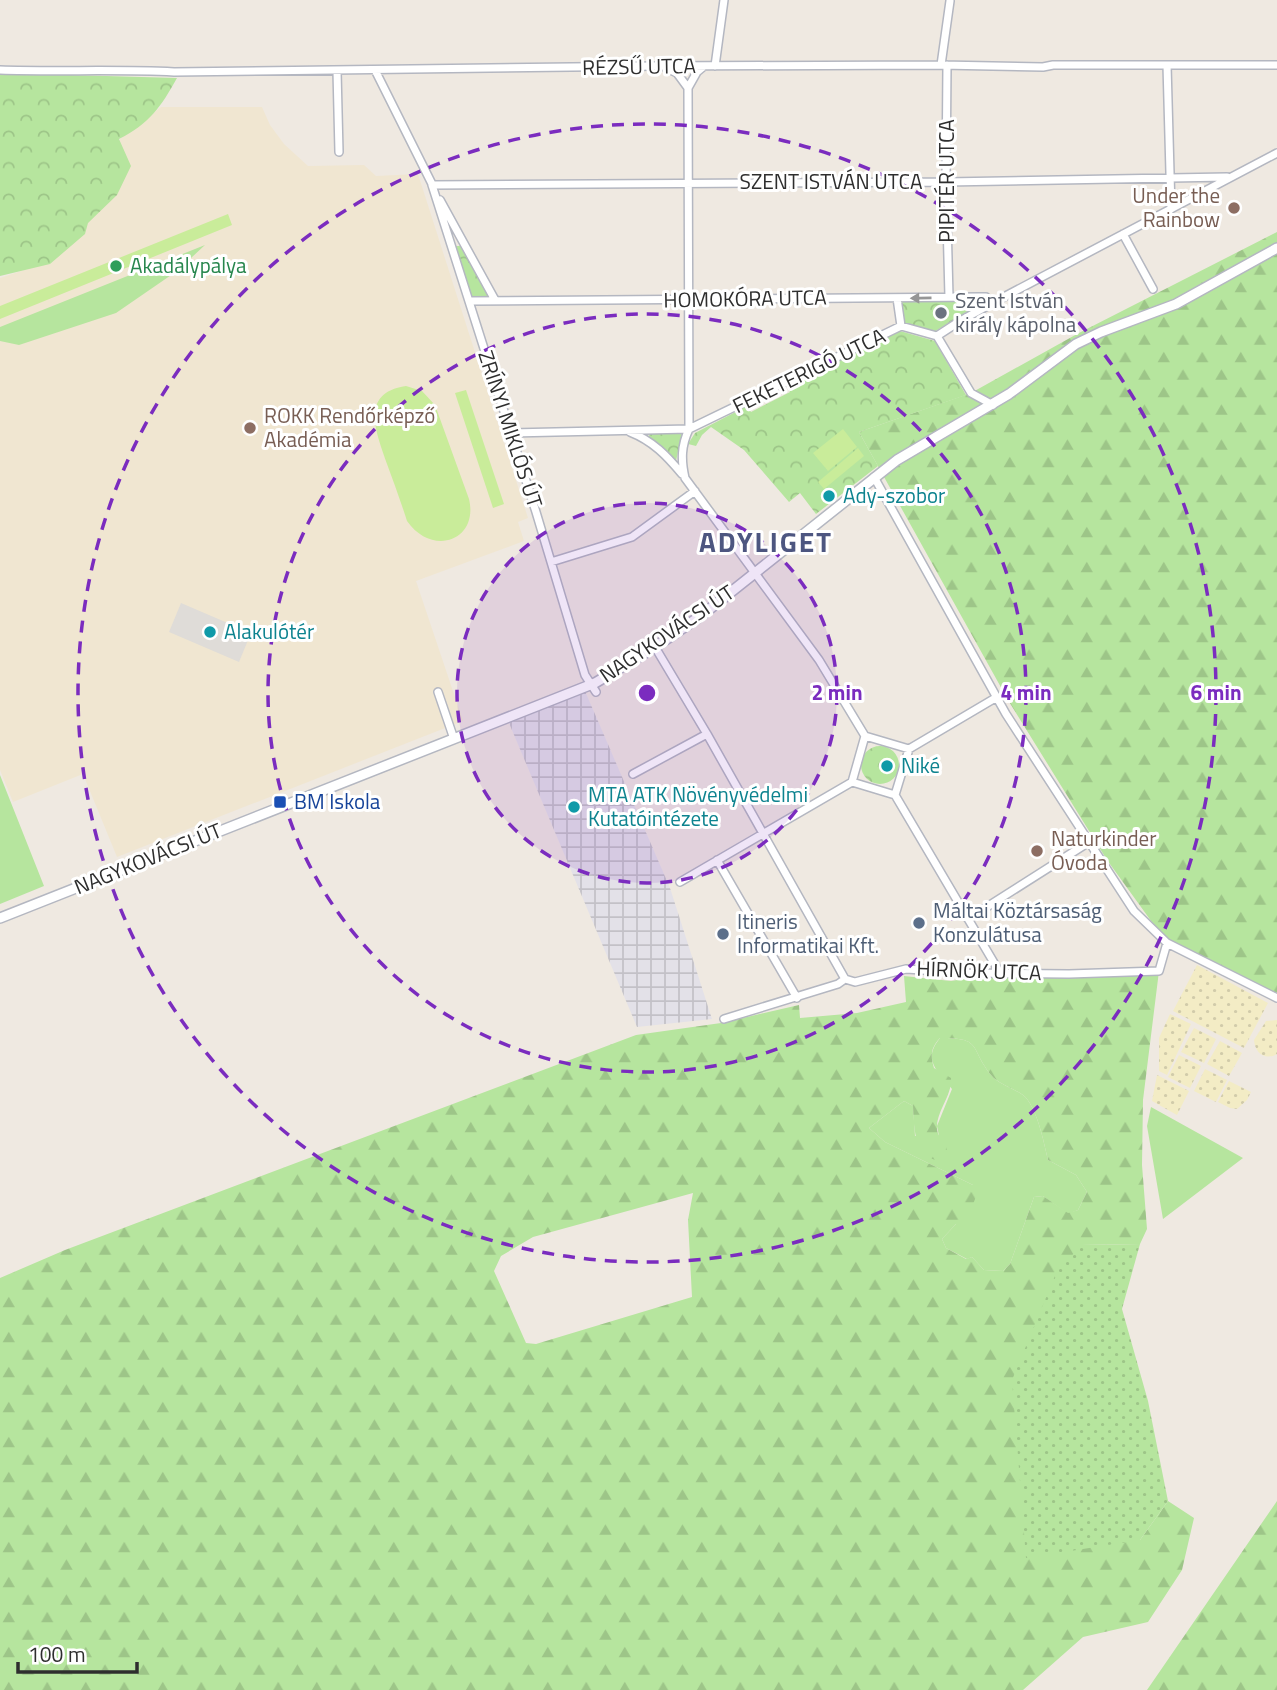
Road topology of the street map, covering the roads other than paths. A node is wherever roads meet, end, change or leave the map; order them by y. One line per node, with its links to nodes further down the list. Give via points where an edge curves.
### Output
1 (724, 0): 8 (street)
2 (950, 1): 3 (street, PIPITÉR UTCA)
3 (944, 65): 4 (street, RÉZSŰ UTCA); 8 (street, RÉZSŰ UTCA); 17 (street, PIPITÉR UTCA)
4 (1167, 65): 5 (street, RÉZSŰ UTCA); 16 (street)
5 (1277, 65)
6 (656, 66): 7 (street, RÉZSŰ UTCA); 11 (street, RÉZSŰ UTCA); 12 (street, via 677,73)
7 (705, 66): 8 (street, RÉZSŰ UTCA); 12 (street)
8 (715, 66)
9 (0, 70): 10 (street, RÉZSŰ UTCA)
10 (337, 71): 11 (street, RÉZSŰ UTCA); 13 (street)
11 (376, 71): 19 (street, ZRÍNYI MIKLÓS ÚT)
12 (688, 88): 18 (street)
13 (339, 152)
14 (1277, 153): 15 (street)
15 (1231, 177): 16 (street, SZENT ISTVÁN UTCA); 20 (street)
16 (1170, 178): 17 (street, SZENT ISTVÁN UTCA); 20 (street)
17 (946, 182): 18 (street, SZENT ISTVÁN UTCA); 24 (street, PIPITÉR UTCA)
18 (687, 183): 19 (street, SZENT ISTVÁN UTCA); 27 (street)
19 (432, 185): 26 (street, ZRÍNYI MIKLÓS ÚT); 28 (street, ZRÍNYI MIKLÓS ÚT)
20 (1171, 209): 21 (street)
21 (1123, 234): 23 (street); 29 (street)
22 (1277, 248): 32 (street, NAGYKOVÁCSI ÚT, via 1176,304 1086,338)
23 (1153, 289)
24 (949, 297): 25 (street, HOMOKÓRA UTCA, one-way to 25); 29 (street, HOMOKÓRA UTCA, via 986,297)
25 (897, 298): 27 (street, HOMOKÓRA UTCA); 30 (street)
26 (495, 300): 27 (street, HOMOKÓRA UTCA); 28 (street, HOMOKÓRA UTCA)
27 (688, 300): 33 (street)
28 (469, 301): 35 (street, ZRÍNYI MIKLÓS ÚT)
29 (992, 303): 31 (street)
30 (901, 326): 31 (street, FEKETERIGÓ UTCA); 33 (street, FEKETERIGÓ UTCA)
31 (937, 336): 32 (street, via 971,393)
32 (993, 405): 36 (street, NAGYKOVÁCSI ÚT)
33 (689, 429): 34 (street, FEKETERIGÓ UTCA); 37 (street, via 681,461)
34 (626, 431): 35 (street, FEKETERIGÓ UTCA); 37 (street, via 657,446)
35 (511, 433): 39 (street, ZRÍNYI MIKLÓS ÚT)
36 (874, 477): 40 (street, NAGYKOVÁCSI ÚT); 44 (street)
37 (685, 478): 38 (street)
38 (695, 491): 39 (street, via 632,537); 40 (street)
39 (551, 562): 42 (street, ZRÍNYI MIKLÓS ÚT, via 585,675)
40 (754, 569): 41 (street, NAGYKOVÁCSI ÚT, via 702,615); 46 (street, via 819,660)
41 (655, 647): 42 (street, NAGYKOVÁCSI ÚT); 45 (street)
42 (594, 688): 47 (street, NAGYKOVÁCSI ÚT)
43 (438, 692): 47 (street)
44 (997, 697): 48 (street); 53 (street)
45 (707, 734): 49 (street); 52 (street)
46 (865, 736): 48 (street); 50 (street)
47 (454, 738): 56 (street, NAGYKOVÁCSI ÚT)
48 (909, 749): 51 (street)
49 (633, 774)
50 (852, 782): 51 (street); 52 (street)
51 (895, 795): 57 (street)
52 (762, 834): 54 (street); 60 (street)
53 (1089, 842): 57 (street); 58 (street, via 1135,911)
54 (717, 860): 55 (street); 61 (street)
55 (680, 882)
56 (0, 918)
57 (968, 919): 59 (street)
58 (1167, 943): 59 (street, HÍRNÖK UTCA, via 1159,971); 62 (street)
59 (1000, 973): 60 (street, HÍRNÖK UTCA, via 906,969 855,982)
60 (845, 979): 61 (street, HÍRNÖK UTCA)
61 (797, 998): 63 (street, HÍRNÖK UTCA)
62 (1277, 998)
63 (724, 1019)

